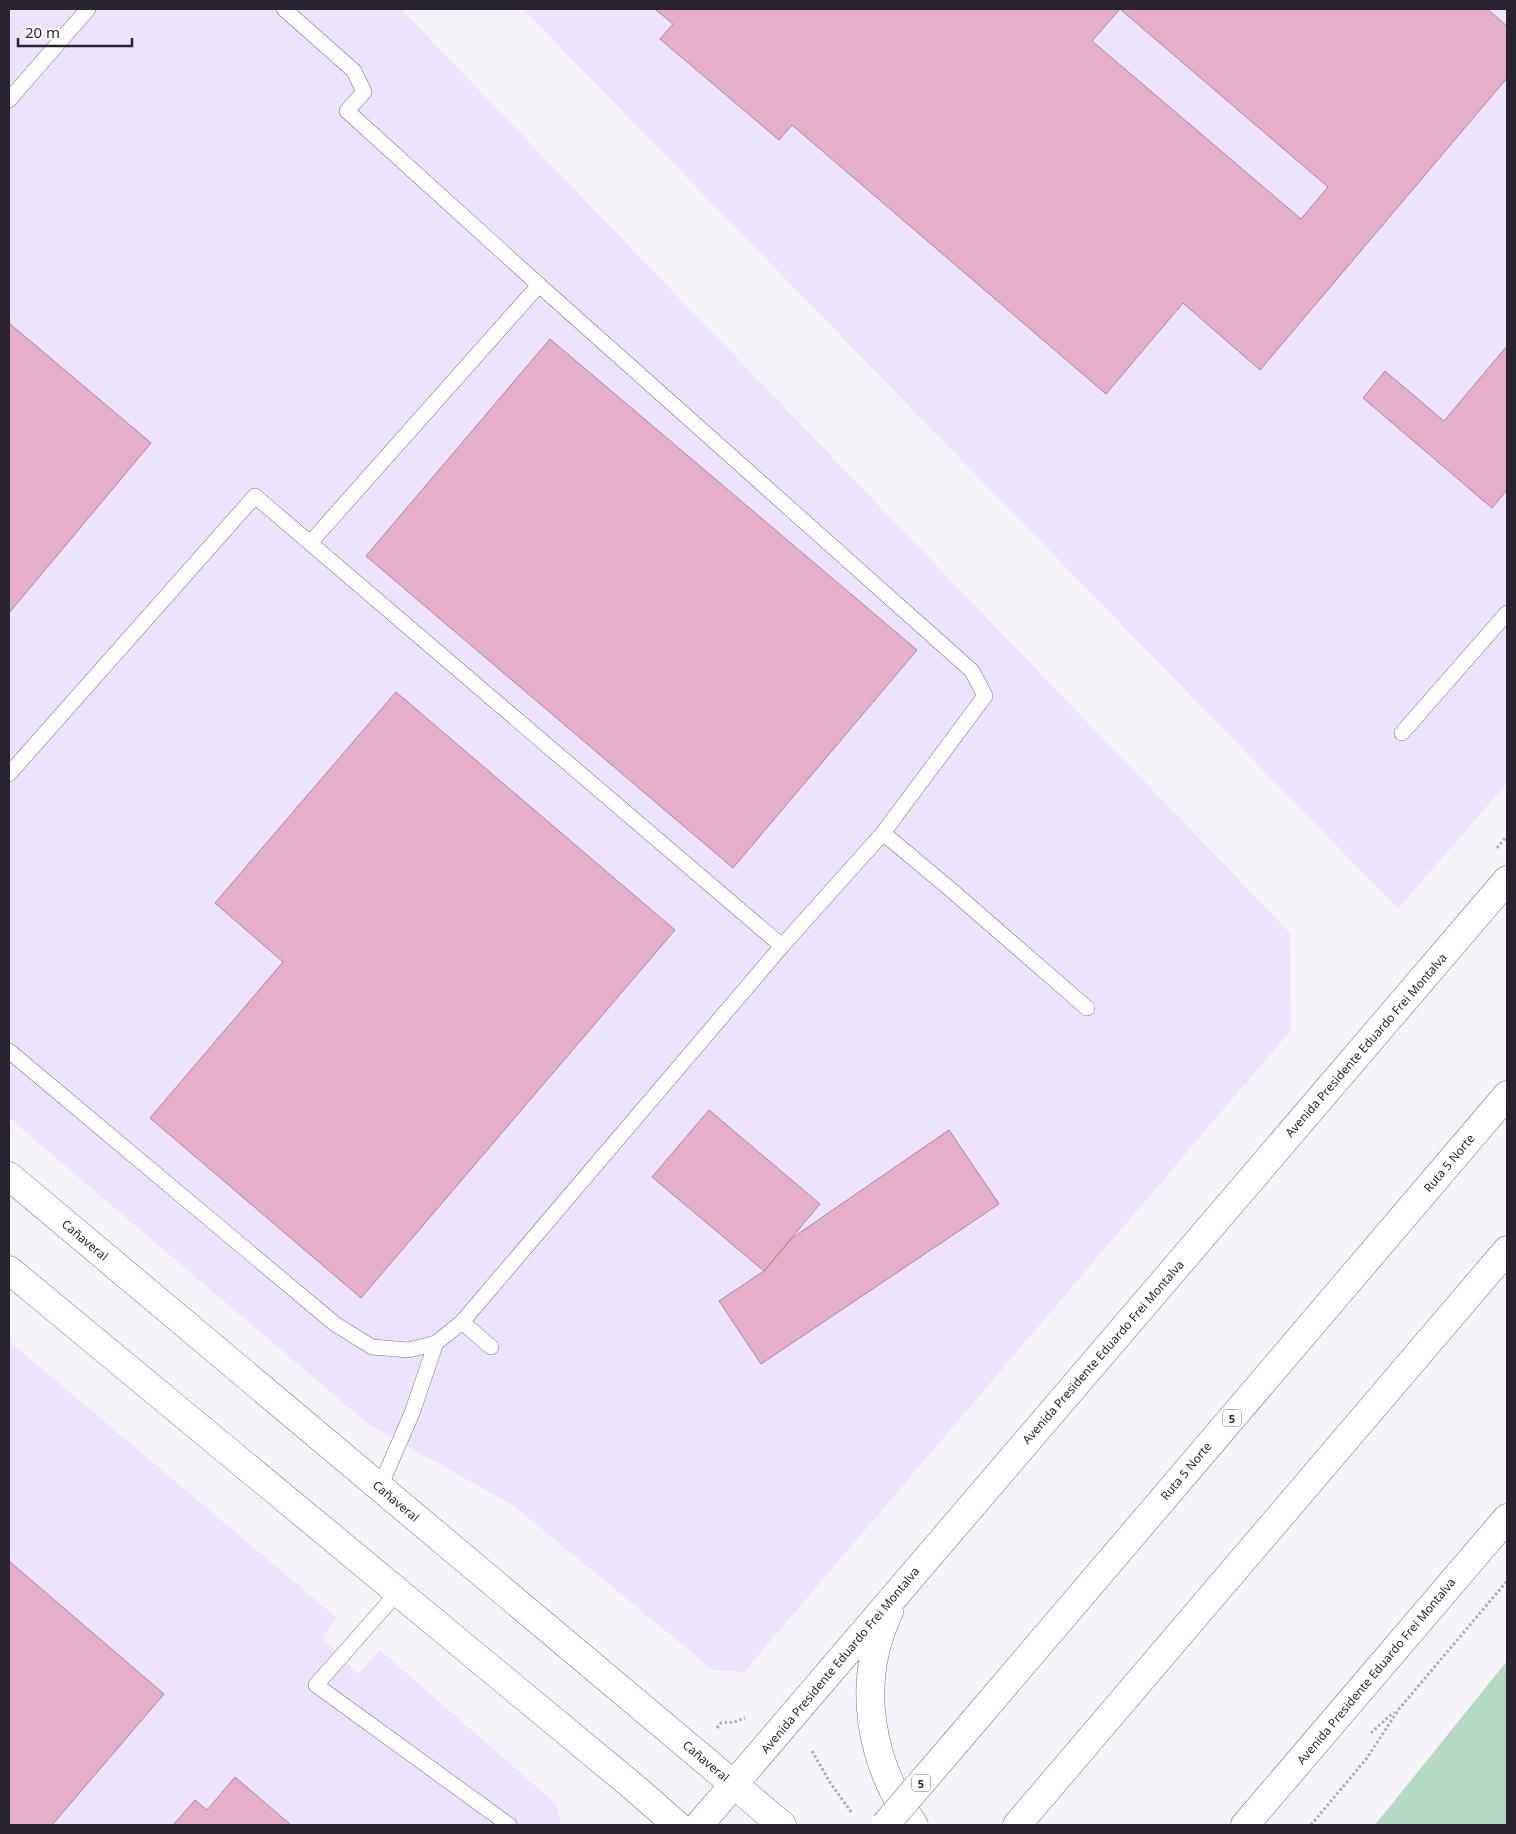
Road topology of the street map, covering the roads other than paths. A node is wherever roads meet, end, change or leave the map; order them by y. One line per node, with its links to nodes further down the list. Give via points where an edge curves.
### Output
1 (88, 9): 3 (lane)
2 (284, 9): 4 (lane, via 354,71 364,92 347,112)
3 (9, 100)
4 (539, 285): 5 (lane); 9 (lane, via 972,672 986,696)
5 (310, 543): 8 (lane, via 254,496); 11 (lane)
6 (1507, 612): 7 (lane)
7 (1402, 733)
8 (9, 774)
9 (883, 833): 11 (lane); 12 (lane)
10 (1507, 880): 23 (main road, Avenida Presidente Eduardo Frei Montalva)
11 (782, 946): 18 (lane)
12 (1087, 1008)
13 (9, 1051): 19 (lane, via 335,1324 372,1347 409,1350)
14 (1507, 1094): 31 (main road, Ruta 5 Norte / 5, bridge)
15 (9, 1176): 21 (main road, Cañaveral)
16 (1507, 1250): 26 (main road)
17 (9, 1270): 24 (main road)
18 (462, 1322): 19 (lane); 20 (lane)
19 (436, 1343): 21 (lane, via 412,1413)
20 (491, 1347)
21 (380, 1487): 25 (main road, Cañaveral)
22 (1507, 1518): 33 (main road, Avenida Presidente Eduardo Frei Montalva)
23 (902, 1586): 25 (main road, Avenida Presidente Eduardo Frei Montalva); 32 (main road, via 877,1644 871,1675 870,1707 874,1739 883,1769 896,1798)
24 (397, 1593): 27 (lane, via 316,1685); 28 (main road)
25 (734, 1785): 29 (main road, Avenida Presidente Eduardo Frei Montalva); 30 (main road, Cañaveral)
26 (1025, 1816)
27 (509, 1825)
28 (677, 1825)
29 (699, 1825)
30 (782, 1825)
31 (885, 1825)
32 (914, 1825)
33 (1245, 1825)

